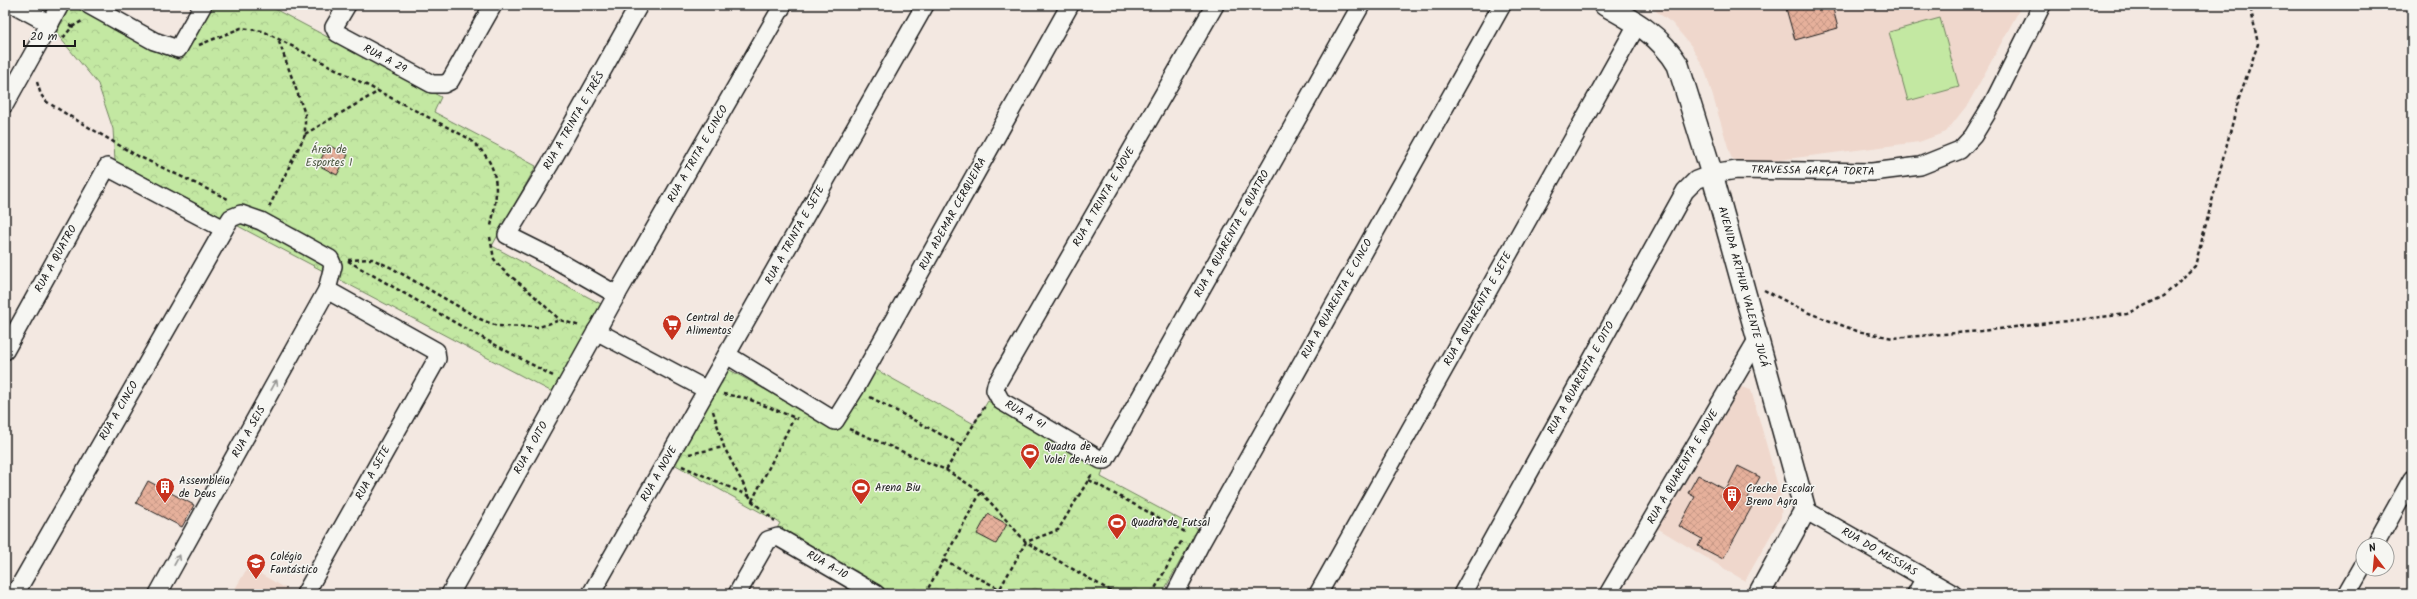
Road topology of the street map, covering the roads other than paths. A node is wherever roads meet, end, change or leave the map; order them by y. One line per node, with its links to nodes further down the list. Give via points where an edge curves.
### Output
1 (15, 5): 15 (street)
2 (203, 5): 14 (street, via 178,49)
3 (347, 5): 4 (street, RUA A 29, via 334,30 438,85 450,80)
4 (492, 5)
5 (640, 5): 21 (street, RUA A TRINTA E TRÊS, via 507,236 550,256)
6 (783, 5): 21 (street, RUA A TRITA E CINCO)
7 (925, 5): 25 (street, RUA A TRINTA E SETE)
8 (1070, 5): 25 (street, RUA ADEMAR CERQUEIRA, via 855,389 834,422)
9 (1215, 5): 27 (street, RUA A TRINTA E NOVE)
10 (1361, 5): 28 (street, RUA A QUARENTA E QUATRO, via 1104,460)
11 (1502, 5): 41 (street, RUA A QUARENTA E CINCO, via 1202,541)
12 (1605, 5): 16 (street, AVENIDA ARTHUR VALENTE JUCÁ)
13 (2042, 5): 18 (street, TRAVESSA GARÇA TORTA, via 1993,103 1973,136 1960,150 1920,166 1872,172 1737,170)
14 (88, 13)
15 (55, 14): 17 (street)
16 (1638, 23): 18 (street, AVENIDA ARTHUR VALENTE JUCÁ, via 1663,44 1678,65); 42 (street, RUA A QUARENTA E SETE)
17 (5, 104)
18 (1712, 174): 23 (street, AVENIDA ARTHUR VALENTE JUCÁ); 43 (street, RUA A QUARENTA E OITO, via 1696,180 1685,191)
19 (224, 229): 20 (street, RUA A CINCO, via 231,218 241,214 261,221 315,250 330,259 333,266); 24 (street, RUA A QUATRO, via 107,167); 34 (street, RUA A CINCO)
20 (328, 290): 35 (street, RUA A SEIS, one-way to 20); 36 (street, RUA A SETE, via 436,351 437,360)
21 (614, 299): 22 (street, RUA A OITO)
22 (596, 331): 26 (street); 37 (street, RUA A OITO)
23 (1757, 340): 30 (street, AVENIDA ARTHUR VALENTE JUCÁ); 44 (street, RUA A QUARENTA E NOVE)
24 (5, 351)
25 (727, 355): 26 (street, RUA A NOVE)
26 (706, 390): 38 (street, RUA A NOVE)
27 (995, 390): 28 (street, RUA A 41, via 1002,401)
28 (1101, 460)
29 (2412, 479): 31 (street)
30 (1805, 510): 33 (street, RUA DO MESSIAS); 45 (street)
31 (2379, 537)
32 (2357, 577): 48 (street)
33 (1925, 578): 46 (street); 47 (street, RUA DO MESSIAS)
34 (15, 594)
35 (158, 594)
36 (305, 594)
37 (450, 594)
38 (591, 594)
39 (737, 594): 40 (street, RUA A-10, via 768,540 780,531)
40 (876, 594)
41 (1175, 594)
42 (1318, 594)
43 (1462, 594)
44 (1608, 594)
45 (1759, 594)
46 (1916, 594)
47 (1952, 594)
48 (2347, 594)

